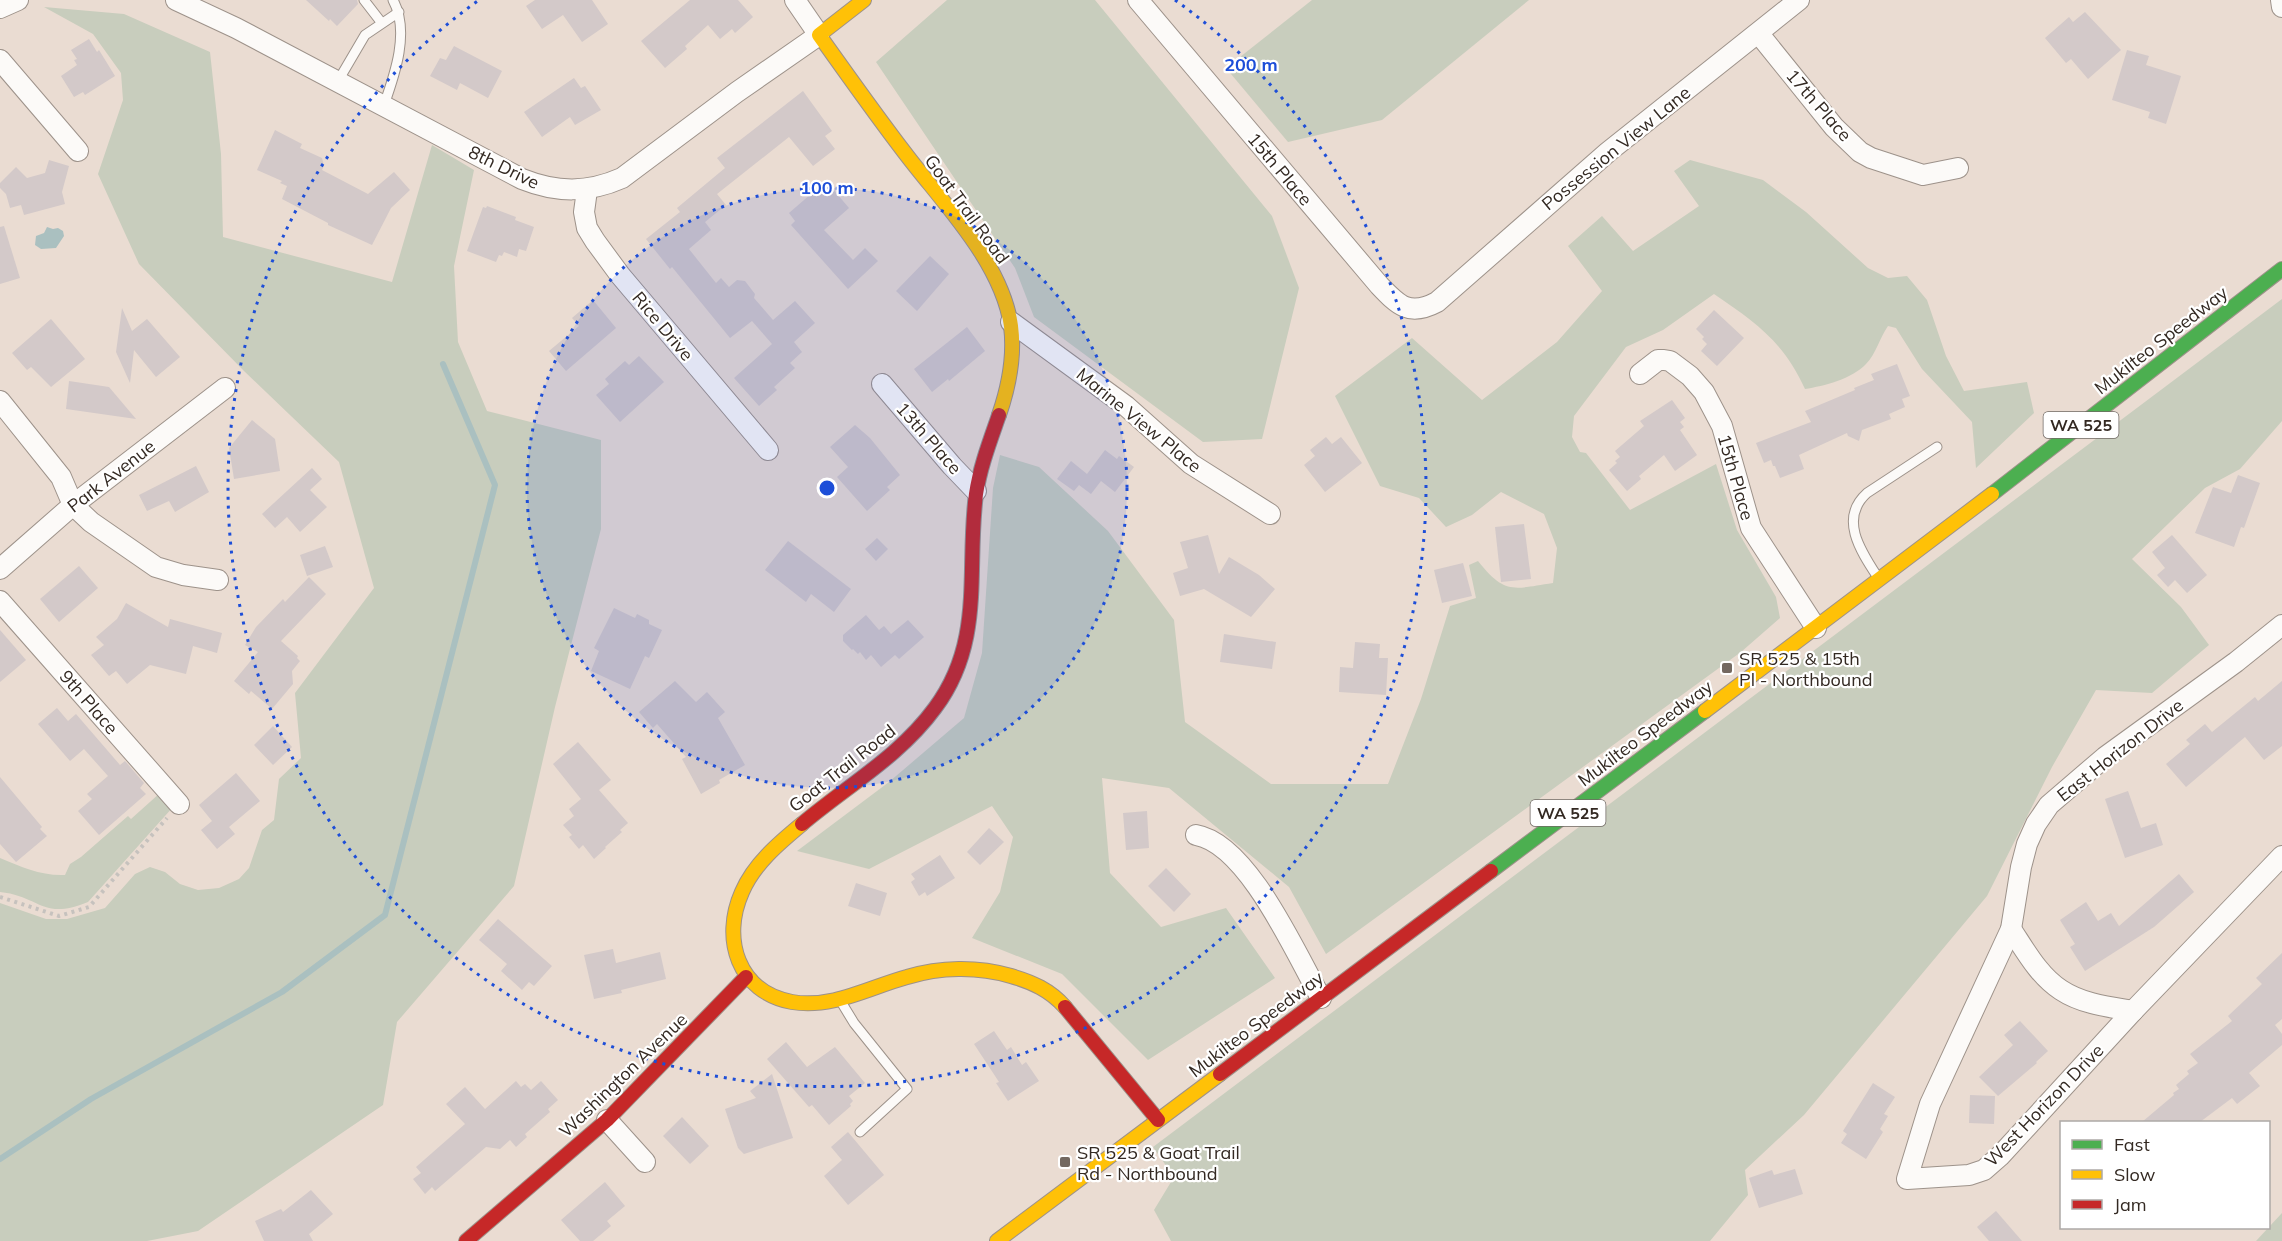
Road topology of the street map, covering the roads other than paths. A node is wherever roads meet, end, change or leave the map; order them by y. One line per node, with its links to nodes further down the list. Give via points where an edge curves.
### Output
1 (18, 0): 12 (street)
2 (176, 0): 10 (street, 8th Drive)
3 (364, 0): 14 (lane)
4 (393, 0): 13 (lane)
5 (795, 0): 16 (street)
6 (864, 0): 16 (street)
7 (1138, 0): 24 (street, 15th Place, via 1394,301 1417,309)
8 (1799, 0): 15 (street, Possession View Lane)
9 (2281, 0): 11 (street)
10 (204, 5): 18 (street, 8th Drive)
11 (2282, 7)
12 (0, 8)
13 (399, 12): 14 (lane); 19 (lane, via 399,52)
14 (381, 22): 18 (lane, via 365,35)
15 (1759, 34): 21 (street, 17th Place, via 1860,153 1923,175); 24 (street, Possession View Lane, via 1608,152)
16 (819, 35): 22 (street, 8th Drive, via 622,178); 25 (street, Goat Trail Road, via 984,259 1006,302)
17 (0, 60): 20 (street)
18 (338, 81): 19 (street, 8th Drive)
19 (384, 105): 22 (street, 8th Drive, via 522,178 554,189)
20 (78, 151)
21 (1958, 168)
22 (587, 190): 31 (street, Rice Drive, via 584,212 595,241)
23 (2282, 269): 37 (street, Mukilteo Speedway / WA 525)
24 (1437, 302)
25 (1011, 322): 32 (street, Goat Trail Road, via 1013,351 1009,377); 34 (street, Marine View Place, via 1126,406 1191,464)
26 (1640, 374): 40 (street, 15th Place, via 1658,360 1670,361 1704,392 1722,426 1751,528)
27 (882, 384): 32 (street, 13th Place)
28 (225, 388): 33 (street, Park Avenue)
29 (0, 400): 33 (street, via 61,477)
30 (1937, 447): 37 (lane, via 1858,501 1852,522 1855,535 1862,554)
31 (768, 450)
32 (976, 491): 45 (street, Goat Trail Road, via 970,621 952,684 933,713 904,744 808,816 777,844 752,876 740,894 733,928)
33 (73, 505): 35 (street, Park Avenue); 36 (street, via 156,567)
34 (1270, 514)
35 (0, 569)
36 (218, 580)
37 (1880, 580): 40 (street, Mukilteo Speedway / WA 525)
38 (0, 601): 41 (street, 9th Place)
39 (2282, 625): 44 (street, East Horizon Drive, via 2105,757 2049,805 2027,844)
40 (1816, 628): 47 (street, Mukilteo Speedway / WA 525)
41 (179, 804)
42 (1196, 835): 47 (street, via 1208,837 1227,851 1258,886)
43 (2282, 856): 48 (street, West Horizon Drive)
44 (2011, 928): 48 (street, via 2031,962 2061,990 2094,1004); 53 (street, East Horizon Drive, via 1930,1104)
45 (746, 977): 46 (street, via 787,1002 822,1003); 49 (street, Washington Avenue)
46 (839, 998): 50 (street, via 933,971 971,969 1007,974 1053,994); 51 (lane, via 907,1089)
47 (1321, 998): 50 (street, Mukilteo Speedway / WA 525)
48 (2133, 1011): 53 (street, West Horizon Drive, via 1984,1170 1969,1175)
49 (607, 1120): 52 (street); 54 (street, Washington Avenue)
50 (1158, 1120): 55 (street, Mukilteo Speedway / WA 525)
51 (860, 1132)
52 (645, 1162)
53 (1907, 1179)
54 (466, 1241)
55 (997, 1241)

